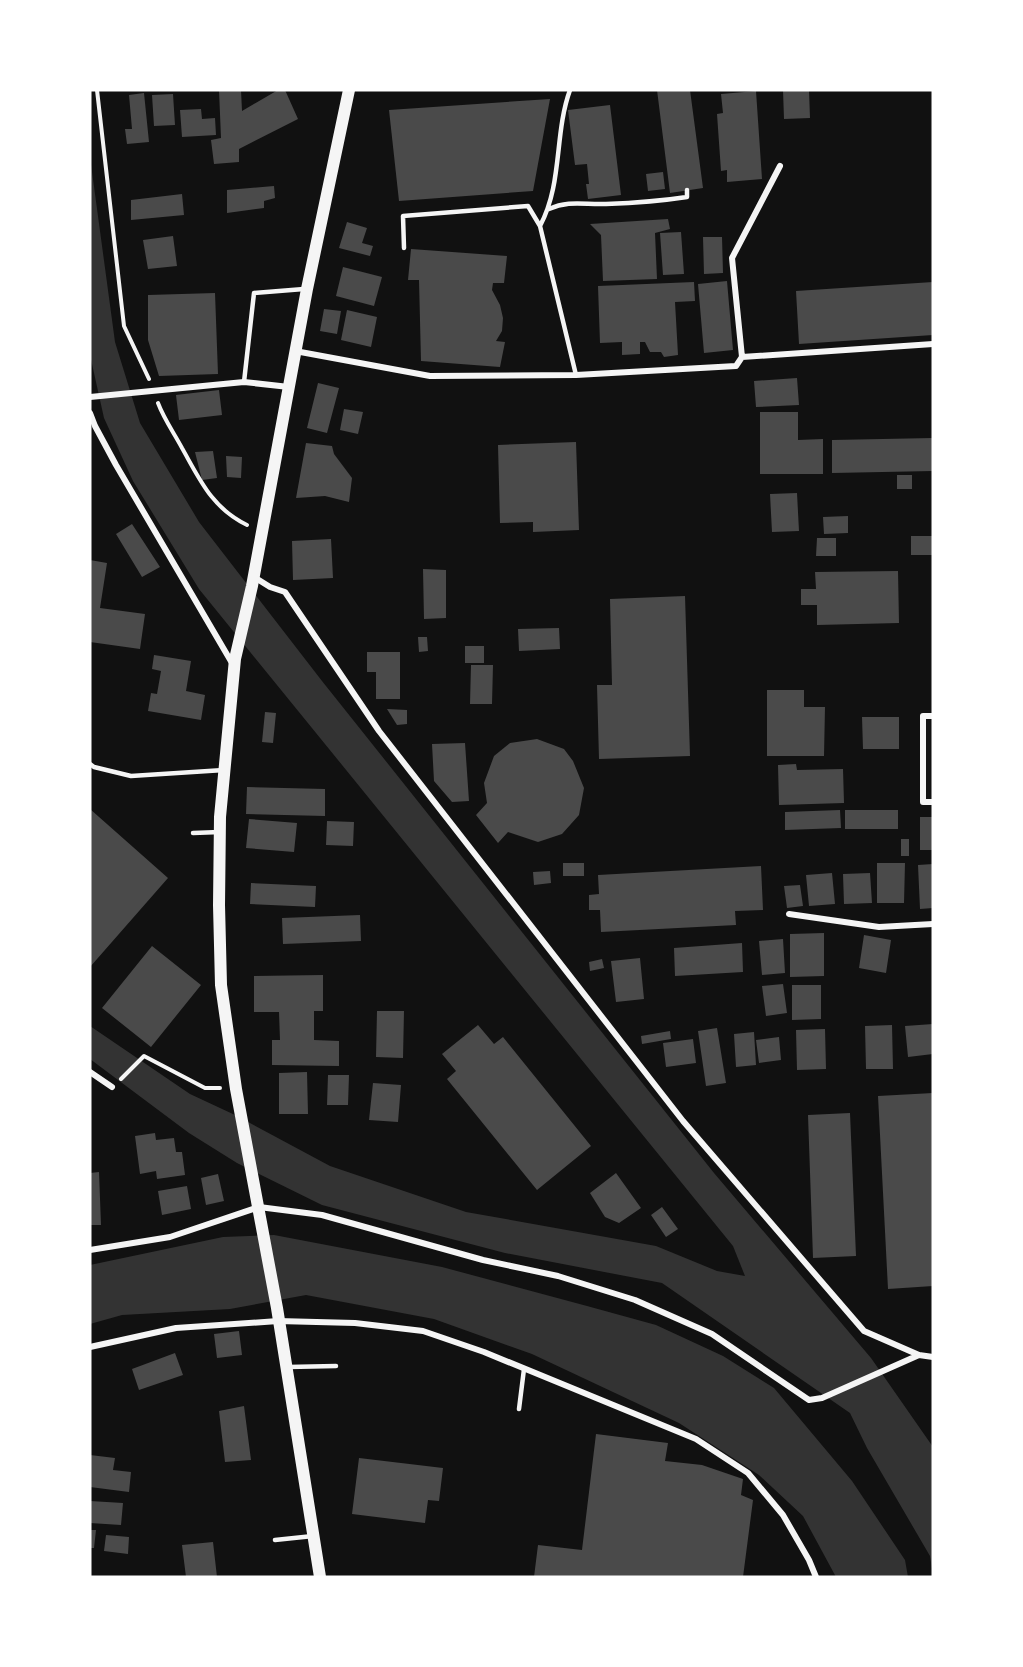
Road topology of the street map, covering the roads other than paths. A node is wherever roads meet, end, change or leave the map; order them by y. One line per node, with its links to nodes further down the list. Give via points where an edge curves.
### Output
1 (349, 90): 8 (main road)
2 (570, 90): 5 (lane)
3 (780, 166): 11 (street, via 732,258)
4 (687, 190): 5 (lane, via 687,197 675,199 562,203)
5 (549, 209): 6 (lane)
6 (540, 226): 7 (lane, via 528,206 403,216); 12 (lane)
7 (404, 248)
8 (307, 289): 10 (main road); 13 (lane, via 254,293)
9 (933, 344): 11 (street)
10 (294, 351): 12 (street, via 430,376); 14 (main road)
11 (742, 357): 12 (street, via 736,366)
12 (576, 375)
13 (244, 382): 14 (street); 15 (street)
14 (289, 387): 17 (main road)
15 (90, 397)
16 (90, 413): 18 (street, via 116,465)
17 (252, 581): 18 (main road); 33 (street, via 285,592 379,731 691,1130 864,1331)
18 (235, 663): 21 (main road)
19 (933, 716): 22 (street, via 923,716 923,802)
20 (90, 764): 21 (lane, via 131,776)
21 (224, 770): 23 (main road)
22 (933, 802)
23 (220, 832): 24 (lane); 29 (main road, via 221,985)
24 (193, 833)
25 (789, 914): 26 (street, via 879,927)
26 (933, 924)
27 (90, 1072): 28 (street)
28 (112, 1088)
29 (260, 1212): 30 (street, via 170,1237); 31 (main road); 33 (street, via 322,1215 635,1300 712,1335 809,1400 822,1398)
30 (90, 1250)
31 (278, 1321): 32 (street, via 176,1328); 36 (main road); 37 (street, via 355,1323 423,1331)
32 (90, 1347)
33 (919, 1355): 34 (street)
34 (933, 1358)
35 (336, 1366): 36 (lane)
36 (286, 1368): 39 (main road)
37 (524, 1368): 38 (lane); 42 (street, via 696,1439 748,1473 783,1515)
38 (519, 1409)
39 (313, 1536): 40 (lane); 41 (main road)
40 (275, 1540)
41 (320, 1577)
42 (816, 1577)

